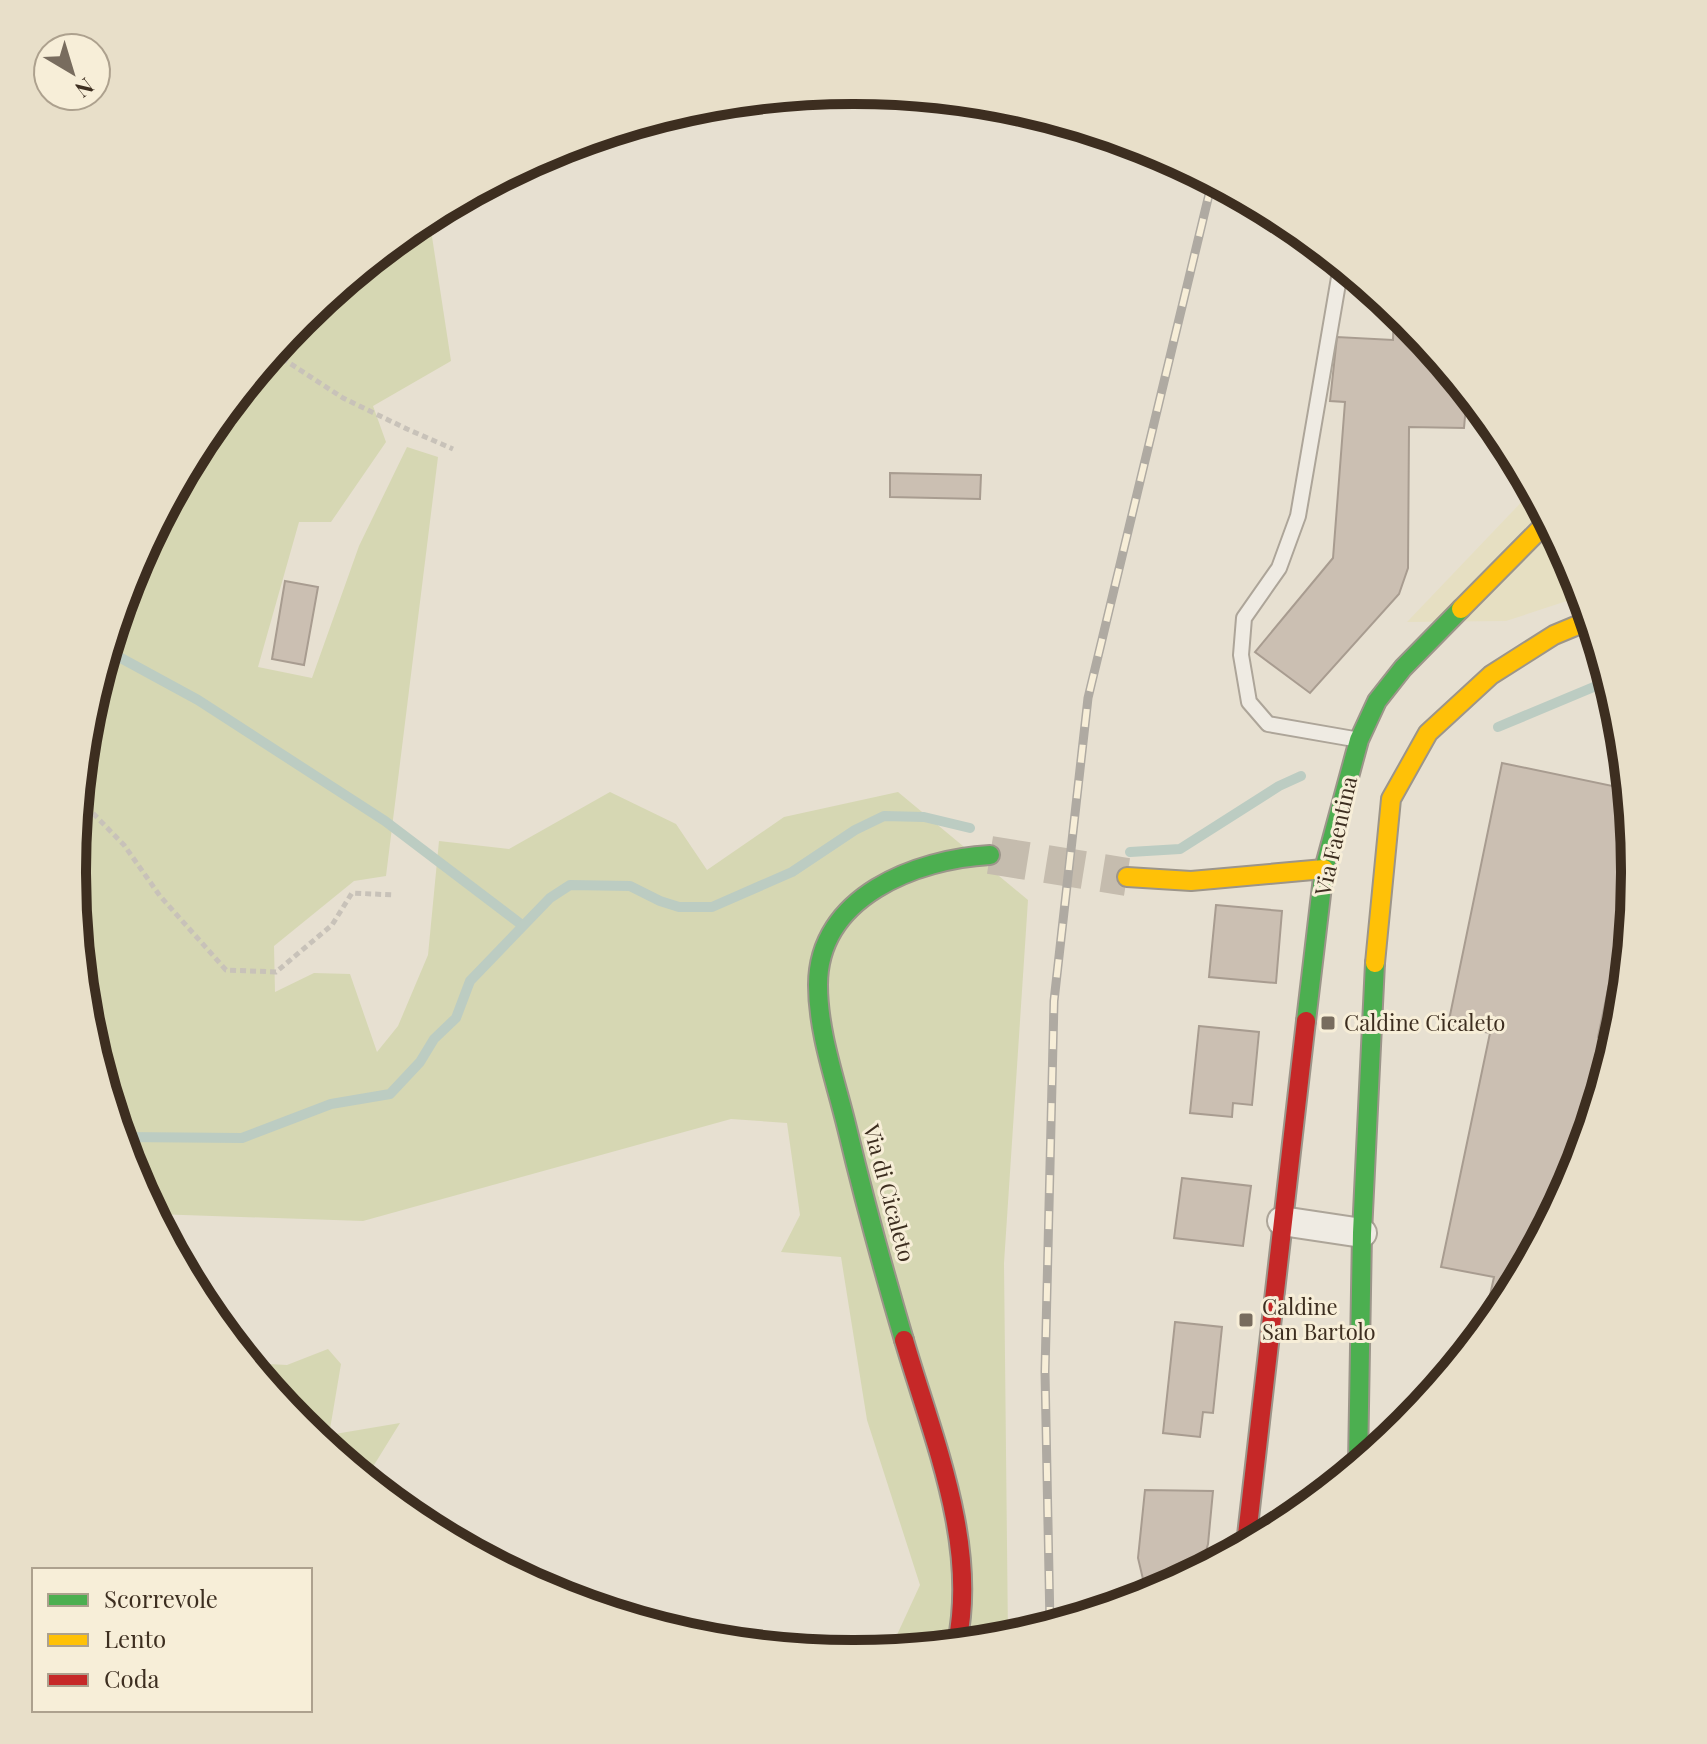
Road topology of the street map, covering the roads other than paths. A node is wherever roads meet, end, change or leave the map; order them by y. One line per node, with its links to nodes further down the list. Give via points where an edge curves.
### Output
1 (1339, 278): 4 (lane, via 1298,516 1279,568 1244,618 1241,655 1249,702 1268,724)
2 (1540, 529): 4 (street, Via Faentina, via 1403,668 1377,701)
3 (1580, 624): 9 (street, Via Faentina, via 1491,675 1428,733 1391,799 1372,994)
4 (1359, 740): 6 (street, Via Faentina)
5 (990, 855): 12 (street, Via di Cicaleto, via 916,868 868,893 838,922 819,971 830,1058 866,1207 959,1545 964,1598)
6 (1324, 869): 7 (street, via 1191,881); 8 (street, Via Faentina)
7 (1127, 877)
8 (1282, 1221): 9 (street); 11 (street, Via Faentina)
9 (1362, 1233): 10 (street, Via Faentina)
10 (1358, 1450)
11 (1248, 1530)
12 (959, 1632)

